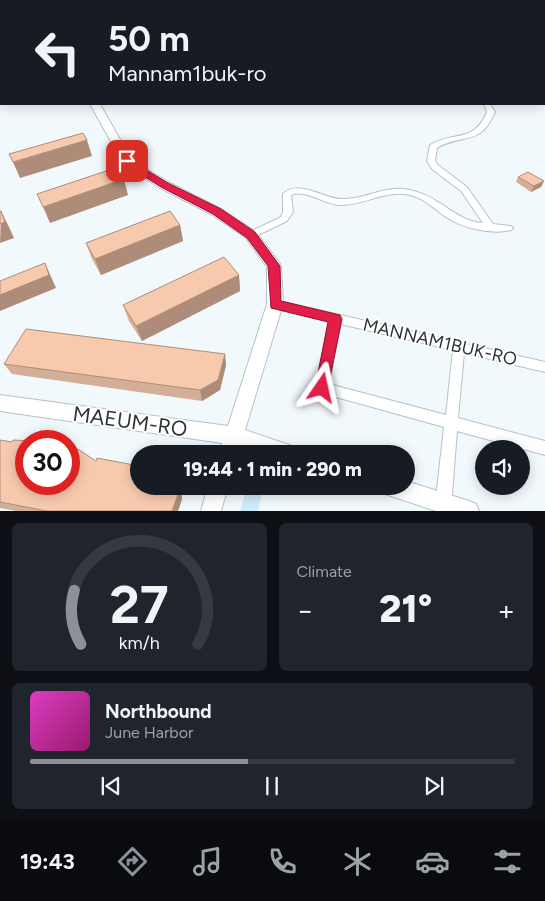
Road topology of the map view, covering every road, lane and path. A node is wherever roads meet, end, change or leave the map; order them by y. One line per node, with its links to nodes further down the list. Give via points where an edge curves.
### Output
1 (96, 105): 5 (street, via 127,161)
2 (487, 105): 3 (street, via 490,112 484,127 470,136 438,144 433,148 431,161 464,190)
3 (490, 226): 4 (street); 5 (street, via 463,222 429,200 407,192 380,192 349,202 337,202 296,191 287,194 288,212 284,219)
4 (508, 228)
5 (251, 235): 6 (street, via 274,266)
6 (275, 304): 7 (street, MANNAM1BUK-RO); 12 (street)
7 (335, 319): 8 (street, MANNAM1BUK-RO); 11 (street, via 322,388)
8 (459, 346): 9 (street, MANNAM1BUK-RO); 11 (street)
9 (545, 367)
10 (0, 403): 12 (street, MAEUM-RO)
11 (453, 423): 13 (street); 16 (street)
12 (231, 445)
13 (545, 448)
14 (215, 495): 17 (street)
15 (412, 495): 16 (street)
16 (443, 507): 18 (street)
17 (211, 511)
18 (469, 511)

